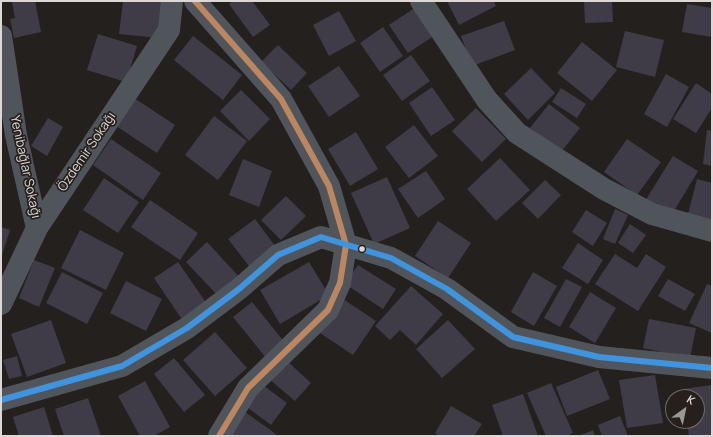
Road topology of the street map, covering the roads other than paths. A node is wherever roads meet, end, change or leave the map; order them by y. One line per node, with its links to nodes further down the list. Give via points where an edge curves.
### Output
1 (172, 1): 5 (street, Özdemir Sokağı, via 168,30)
2 (195, 1): 7 (street, via 281,99 329,186)
3 (421, 1): 6 (street, via 487,100 517,133 604,189 652,214)
4 (1, 36): 5 (street, Yenibağlar Sokağı, via 16,135)
5 (38, 228): 8 (street, Özdemir Sokağı)
6 (712, 231)
7 (346, 245): 9 (street, via 391,258 435,282 513,337 600,357); 10 (street, via 321,238 278,255 239,289 187,328 122,366); 11 (street, via 340,282 328,310 248,388)
8 (1, 304)
9 (712, 368)
10 (1, 400)
11 (219, 436)

